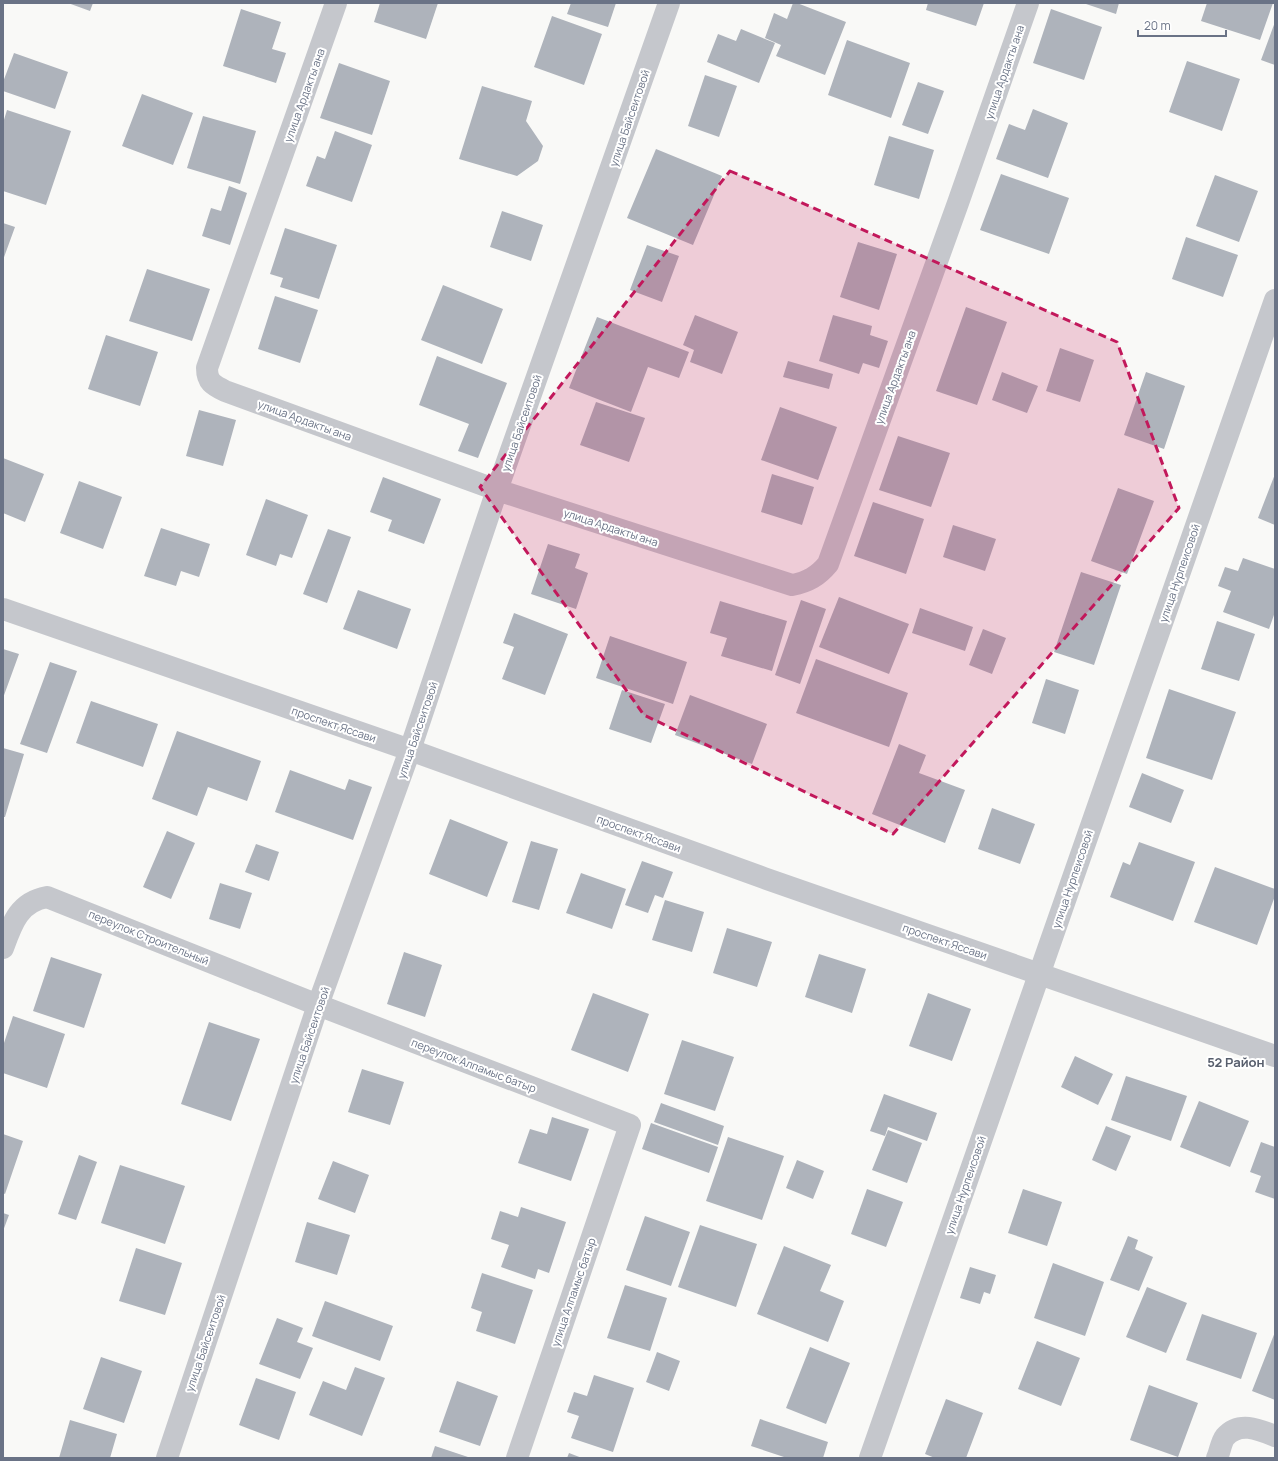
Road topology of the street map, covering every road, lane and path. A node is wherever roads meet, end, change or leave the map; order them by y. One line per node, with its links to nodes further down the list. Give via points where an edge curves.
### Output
1 (336, 3): 5 (street, улица Ардакты ана, via 207,368 207,376 210,383 225,391)
2 (669, 3): 5 (street, улица Байсеитовой)
3 (1028, 3): 5 (street, улица Ардакты ана, via 828,564 818,576 792,586)
4 (1275, 300): 9 (street, улица Нурпеисовой)
5 (497, 490): 7 (street, улица Байсеитовой)
6 (3, 609): 7 (street, проспект Яссави)
7 (410, 750): 9 (street, проспект Яссави, via 764,878); 10 (street, улица Байсеитовой)
8 (3, 948): 10 (street, переулок Строительный, via 17,915 35,899 47,896)
9 (1038, 973): 11 (street, проспект Яссави); 16 (street, улица Нурпеисовой)
10 (318, 1005): 12 (street, переулок Алпамыс батыр); 14 (street, улица Байсеитовой)
11 (1275, 1056)
12 (630, 1125): 15 (street, улица Алпамыс батыр)
13 (1275, 1436): 17 (street, via 1254,1428 1237,1428 1224,1438)
14 (167, 1458)
15 (517, 1458)
16 (870, 1458)
17 (1218, 1458)

